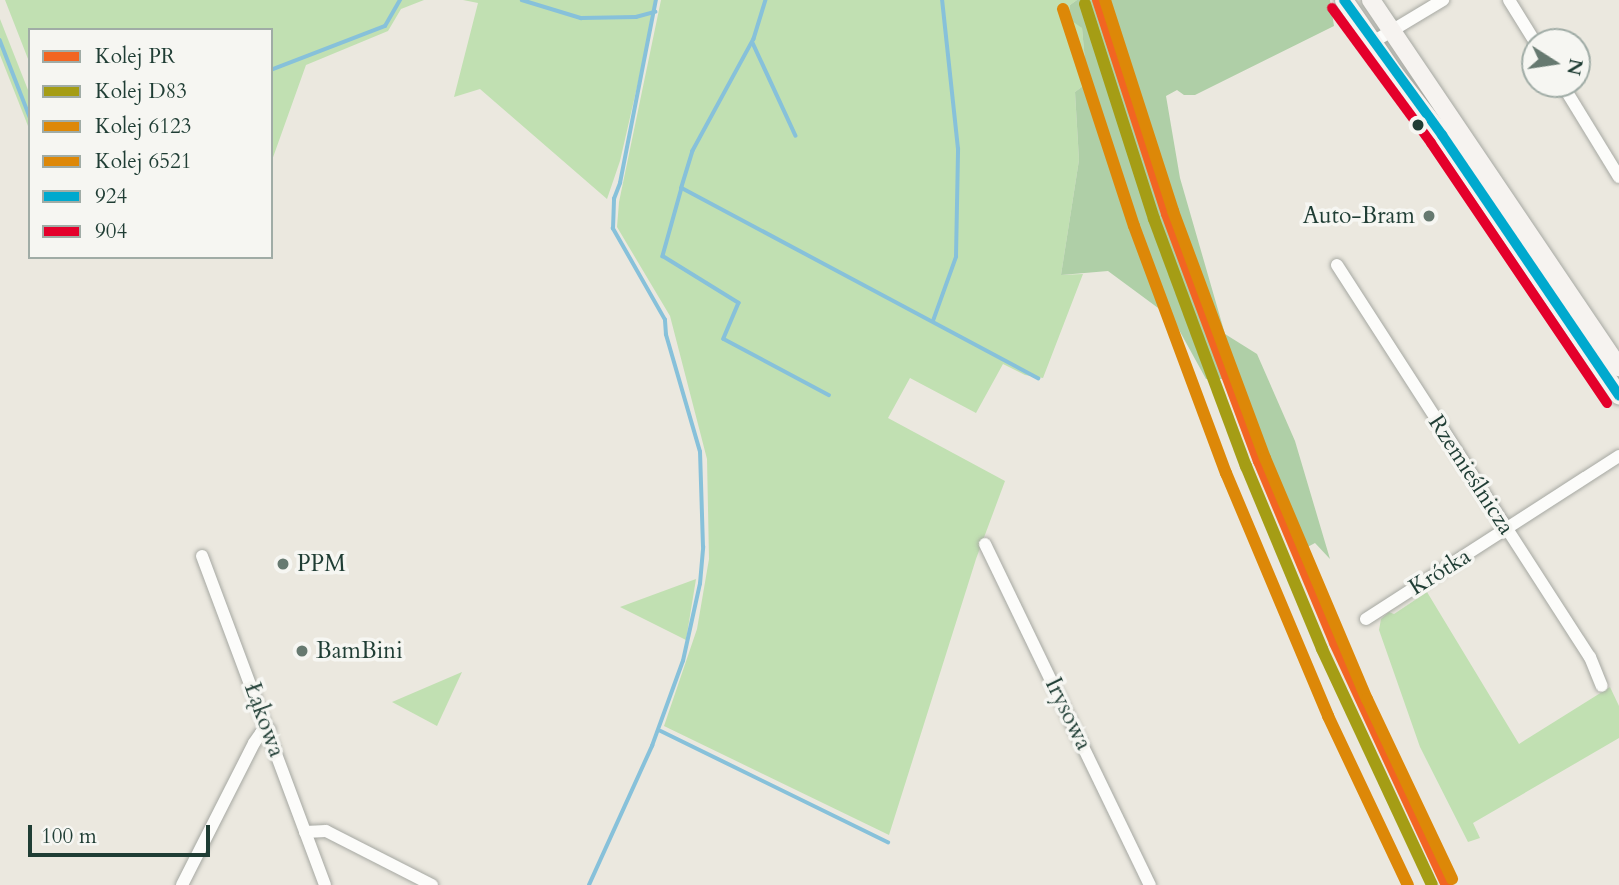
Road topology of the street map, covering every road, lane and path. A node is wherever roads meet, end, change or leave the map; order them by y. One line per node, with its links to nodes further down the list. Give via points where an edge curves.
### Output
1 (1344, 0): 7 (main road)
2 (1371, 0): 6 (main road)
3 (1443, 0): 6 (street)
4 (1509, 0): 5 (street)
5 (1526, 28)
6 (1391, 29): 7 (street); 11 (main road)
7 (1373, 42): 12 (main road)
8 (1571, 98): 9 (street)
9 (1619, 177)
10 (1337, 265): 14 (street, Rzemieślnicza)
11 (1619, 367)
12 (1619, 395)
13 (1619, 456): 14 (street, Krótka)
14 (1506, 529): 17 (street, Krótka); 18 (street, Rzemieślnicza, via 1590,657)
15 (985, 544): 24 (street, Irysowa)
16 (202, 556): 19 (street, Łąkowa)
17 (1366, 619)
18 (1602, 686)
19 (269, 730): 20 (street, Łąkowa); 21 (street, via 254,743)
20 (305, 832): 22 (street, Łąkowa); 23 (street, via 326,831)
21 (182, 885)
22 (325, 885)
23 (432, 885)
24 (1150, 885)

